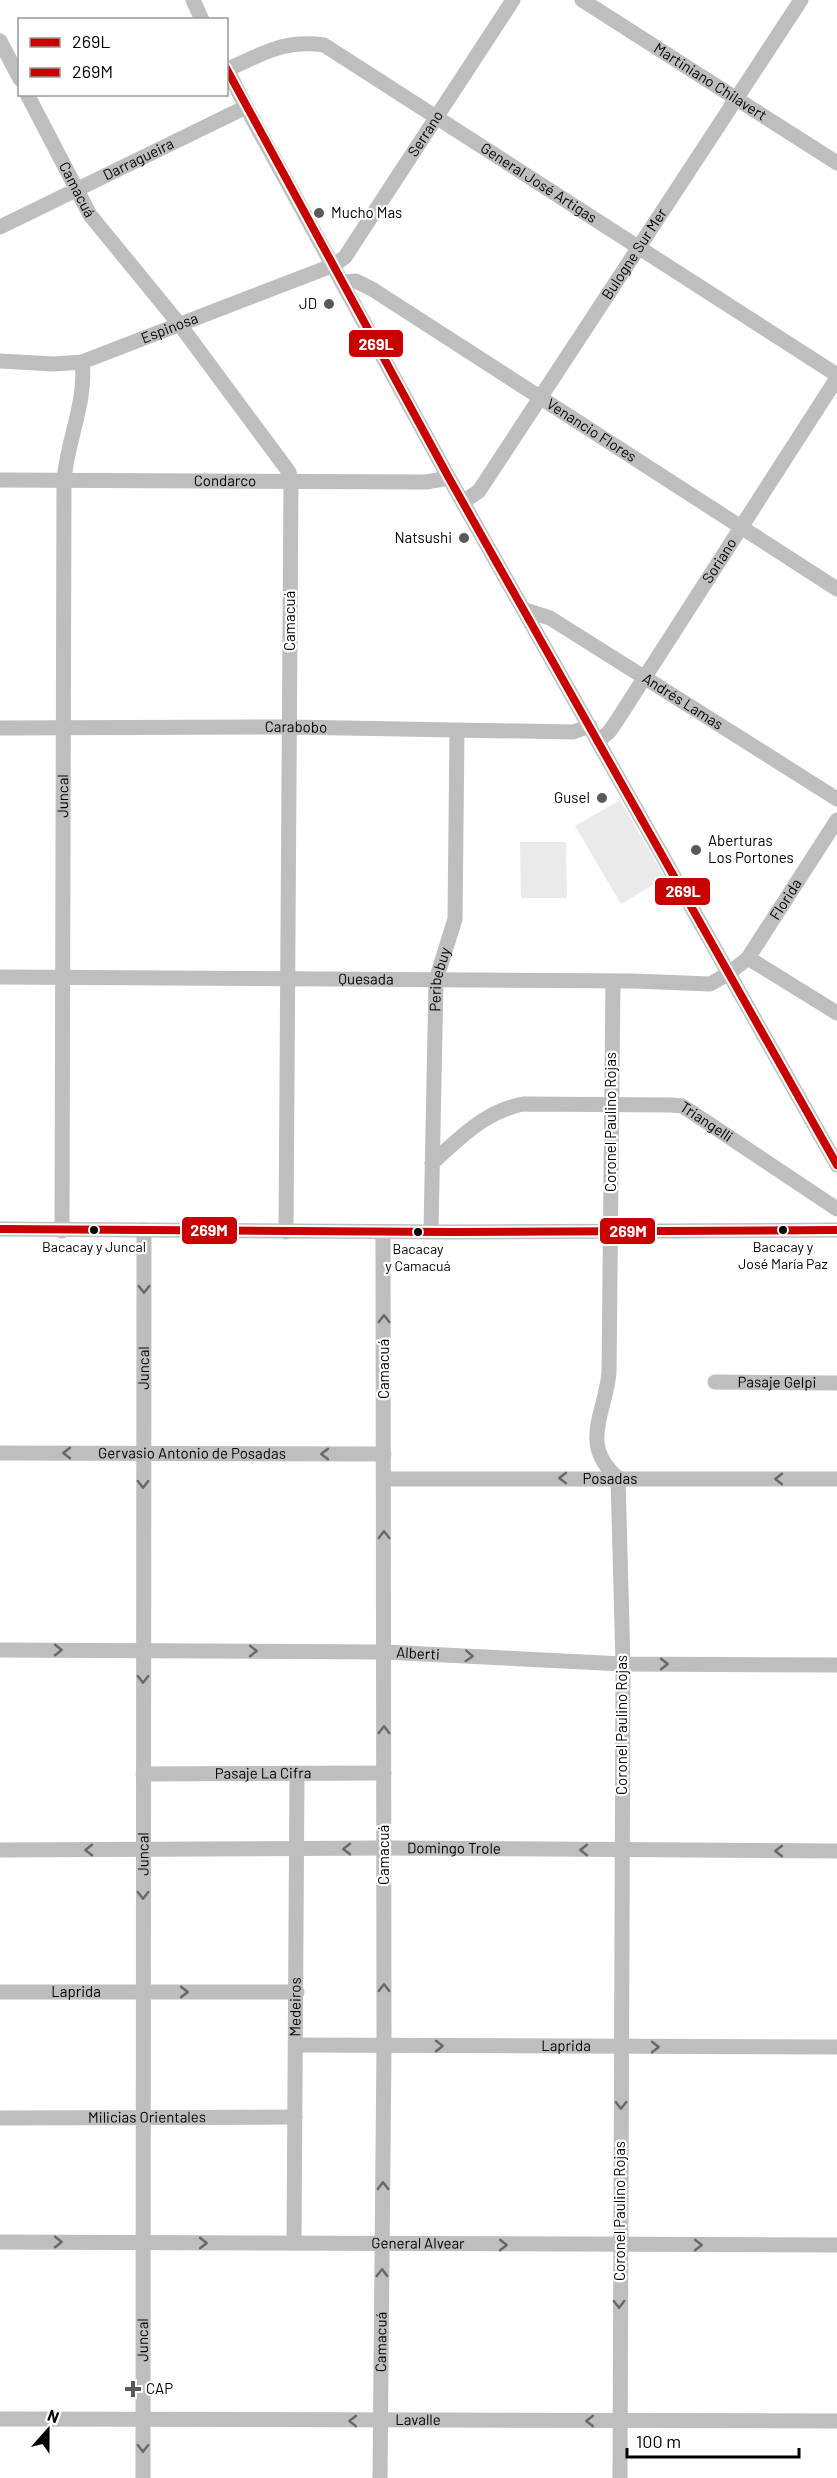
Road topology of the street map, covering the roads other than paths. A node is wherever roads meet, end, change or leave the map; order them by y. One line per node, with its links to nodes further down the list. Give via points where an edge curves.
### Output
1 (193, 0): 5 (street)
2 (513, 0): 13 (street, Serrano)
3 (582, 0): 11 (street, Martiniano Chilavert)
4 (801, 0): 11 (street, Bulogne Sur Mer)
5 (201, 18)
6 (0, 41): 9 (street)
7 (228, 68): 13 (street, General José Artigas, via 283,45 324,45)
8 (228, 70): 12 (street)
9 (18, 75)
10 (28, 96): 15 (street, Camacuá)
11 (736, 98): 14 (street, Martiniano Chilavert); 17 (street, Bulogne Sur Mer)
12 (246, 107): 15 (street, Darragueira); 18 (street)
13 (436, 116): 17 (street, General José Artigas); 18 (street, Serrano, via 345,257)
14 (837, 163)
15 (75, 189): 16 (street, Darragueira); 20 (street, Camacuá, via 90,215)
16 (0, 227)
17 (638, 247): 23 (street, General José Artigas); 24 (street, Bulogne Sur Mer)
18 (334, 265): 19 (street); 20 (street, Espinosa)
19 (344, 282): 24 (street, Venancio Flores, via 356,281 372,289); 25 (street)
20 (180, 325): 22 (street, Espinosa); 28 (street, Camacuá, via 285,464)
21 (0, 361): 22 (street, Espinosa)
22 (82, 363): 27 (street, Juncal, via 83,381)
23 (837, 376): 30 (street, Soriano)
24 (540, 398): 29 (street, Bulogne Sur Mer, via 478,490); 30 (street, Venancio Flores)
25 (449, 478): 28 (street, Condarco, via 426,482); 29 (street)
26 (0, 480): 27 (street, Condarco)
27 (64, 480): 28 (street, Condarco); 37 (street, Juncal)
28 (291, 480): 35 (street, Camacuá)
29 (463, 502): 32 (street)
30 (741, 526): 31 (street, Venancio Flores); 33 (street, Soriano)
31 (837, 589)
32 (525, 610): 33 (street, Andrés Lamas, via 550,618); 34 (street)
33 (644, 677): 39 (street, Soriano, via 609,732); 40 (street, Andrés Lamas)
34 (590, 726): 38 (street, Carabobo, via 573,732); 39 (street)
35 (289, 727): 37 (street, Carabobo); 38 (street, Carabobo); 46 (street, Camacuá)
36 (0, 728): 37 (street, Carabobo)
37 (64, 728): 45 (street, Juncal)
38 (458, 731): 47 (street, Peribebuy, via 455,920)
39 (598, 741): 43 (street)
40 (837, 799)
41 (837, 820): 42 (street, Florida)
42 (748, 958): 43 (street, Florida); 49 (street)
43 (728, 974): 48 (street, Quesada, via 710,984); 52 (street)
44 (0, 977): 45 (street, Quesada)
45 (64, 978): 46 (street, Quesada); 57 (street, Juncal)
46 (288, 978): 47 (street, Quesada); 59 (street, Camacuá)
47 (436, 980): 48 (street, Quesada); 51 (street, Peribebuy)
48 (613, 981): 50 (street, Coronel Paulino Rojas)
49 (837, 1013)
50 (610, 1104): 51 (street, Triangelli, via 523,1104 506,1108 478,1122); 53 (street, Triangelli, via 682,1106); 61 (street, Coronel Paulino Rojas)
51 (432, 1163): 58 (street, Peribebuy)
52 (837, 1165)
53 (837, 1209)
54 (0, 1229): 57 (street)
55 (144, 1230): 57 (street); 59 (street); 65 (street, Juncal, one-way to 65)
56 (837, 1230): 61 (street)
57 (62, 1231)
58 (431, 1231): 60 (street); 61 (street)
59 (286, 1232): 60 (street)
60 (383, 1232): 66 (street, Camacuá, one-way to 60)
61 (611, 1232): 67 (street, Coronel Paulino Rojas, via 609,1373 597,1440 602,1463)
62 (715, 1382): 63 (street, Pasaje Gelpi)
63 (837, 1383)
64 (0, 1453): 65 (street, Gervasio Antonio de Posadas, one-way to 64)
65 (143, 1453): 66 (street, Gervasio Antonio de Posadas, one-way to 65); 71 (street, Juncal, one-way to 71)
66 (384, 1454): 68 (street, Camacuá)
67 (618, 1478): 68 (street, Posadas, one-way to 68); 69 (street, Posadas, one-way to 67); 73 (street, Coronel Paulino Rojas)
68 (384, 1479): 72 (street, Camacuá, one-way to 68)
69 (837, 1479)
70 (0, 1650): 71 (street, Alberti, one-way to 71)
71 (143, 1650): 72 (street, Alberti, one-way to 72); 77 (street, Juncal, one-way to 77)
72 (384, 1652): 73 (street, Alberti, one-way to 73); 76 (street, Camacuá, one-way to 72)
73 (623, 1664): 74 (street, Alberti, one-way to 74); 82 (street, Coronel Paulino Rojas)
74 (837, 1665)
75 (297, 1773): 76 (street, Pasaje La Cifra); 77 (street, Pasaje La Cifra); 79 (street, Medeiros)
76 (384, 1773): 78 (street, Camacuá)
77 (143, 1774): 81 (street, Juncal)
78 (383, 1848): 79 (street, Domingo Trole, one-way to 79); 82 (street, Domingo Trole, one-way to 78); 88 (street, Camacuá, one-way to 78)
79 (297, 1849): 81 (street, Domingo Trole); 86 (street, Medeiros)
80 (0, 1850): 81 (street, Domingo Trole, one-way to 80)
81 (143, 1850): 85 (street, Juncal, one-way to 85)
82 (622, 1851): 83 (street, Domingo Trole, one-way to 82); 89 (street, Coronel Paulino Rojas)
83 (837, 1851)
84 (0, 1992): 85 (street, Laprida)
85 (144, 1992): 86 (street, Laprida, one-way to 86); 93 (street, Juncal)
86 (297, 1992): 87 (street, Medeiros)
87 (296, 2045): 88 (street, Laprida); 91 (street, Medeiros)
88 (384, 2046): 89 (street, Laprida, one-way to 89); 97 (street, Camacuá, one-way to 88)
89 (621, 2047): 90 (street, Laprida, one-way to 90); 98 (street, Coronel Paulino Rojas, one-way to 98)
90 (837, 2047)
91 (295, 2117): 93 (street, Milicias Orientales); 96 (street, Medeiros)
92 (0, 2118): 93 (street, Milicias Orientales)
93 (144, 2118): 95 (street, Juncal)
94 (0, 2242): 95 (street, General Alvear, one-way to 95)
95 (145, 2243): 96 (street, General Alvear, one-way to 96); 101 (street, Juncal)
96 (294, 2243): 97 (street, General Alvear)
97 (382, 2244): 98 (street, General Alvear, one-way to 98); 102 (street, Camacuá, one-way to 97)
98 (619, 2245): 99 (street, General Alvear, one-way to 99); 103 (street, Coronel Paulino Rojas, one-way to 103)
99 (837, 2245)
100 (0, 2419): 101 (street, Lavalle)
101 (143, 2419): 102 (street, Lavalle, one-way to 101); 105 (street, Juncal, one-way to 105)
102 (380, 2421): 103 (street, Lavalle, one-way to 102); 106 (street, Camacuá)
103 (620, 2421): 104 (street, Lavalle); 107 (street, Coronel Paulino Rojas)
104 (837, 2421)
105 (143, 2478)
106 (380, 2478)
107 (620, 2478)

